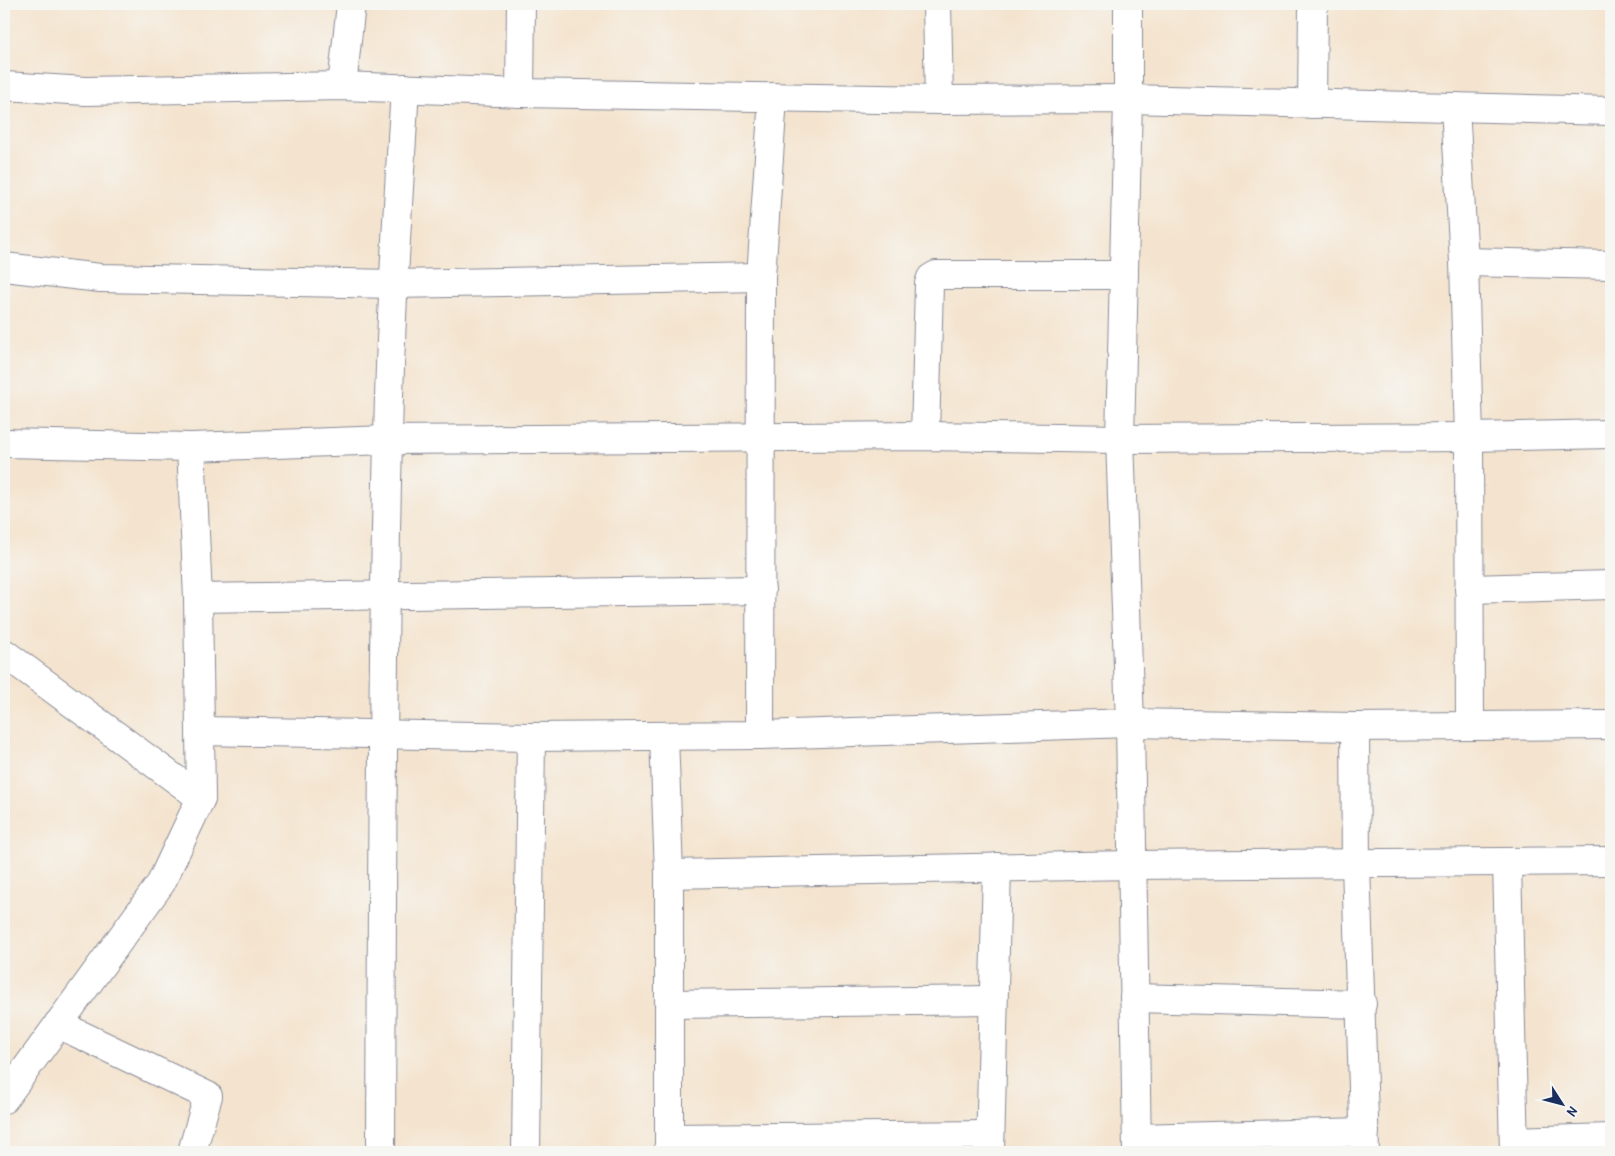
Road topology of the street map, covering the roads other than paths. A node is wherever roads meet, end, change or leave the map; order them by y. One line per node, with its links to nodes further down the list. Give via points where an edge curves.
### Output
1 (351, 4): 7 (street)
2 (521, 4): 9 (street)
3 (937, 4): 12 (street)
4 (1128, 4): 11 (street)
5 (1313, 4): 13 (street)
6 (4, 86): 7 (street, via 86,91)
7 (342, 86): 8 (street)
8 (405, 88): 9 (street); 21 (street)
9 (520, 93): 10 (street)
10 (773, 97): 12 (street); 20 (street)
11 (1128, 99): 12 (street); 13 (street); 19 (street)
12 (938, 100)
13 (1312, 104): 14 (street)
14 (1455, 108): 15 (street); 16 (street)
15 (1611, 112)
16 (1464, 262): 17 (street); 24 (street)
17 (1611, 265)
18 (4, 267): 21 (street, via 100,278)
19 (1124, 275): 23 (street, via 936,275 931,278); 26 (street)
20 (761, 277): 21 (street); 25 (street)
21 (394, 284): 27 (street)
22 (1611, 434): 24 (street)
23 (925, 436): 25 (street); 26 (street)
24 (1469, 437): 26 (street); 31 (street)
25 (761, 438): 27 (street); 32 (street)
26 (1120, 439): 36 (street)
27 (388, 440): 29 (street); 33 (street)
28 (4, 443): 29 (street)
29 (191, 447): 34 (street)
30 (1611, 585): 31 (street)
31 (1469, 589): 38 (street)
32 (761, 590): 33 (street); 42 (street)
33 (386, 595): 34 (street); 41 (street)
34 (198, 598): 40 (street)
35 (4, 653): 45 (street)
36 (1130, 723): 39 (street); 42 (street); 49 (street)
37 (1611, 725): 38 (street)
38 (1470, 726): 39 (street)
39 (1355, 727): 48 (street)
40 (200, 731): 41 (street); 45 (street)
41 (383, 735): 44 (street); 65 (street)
42 (760, 735): 43 (street)
43 (664, 736): 44 (street); 51 (street)
44 (531, 737): 66 (street)
45 (201, 798): 56 (street, via 161,883)
46 (1611, 861): 47 (street)
47 (1507, 862): 48 (street); 63 (street)
48 (1356, 864): 49 (street); 55 (street)
49 (1132, 865): 50 (street); 52 (street)
50 (997, 867): 51 (street); 53 (street)
51 (669, 874): 54 (street)
52 (1134, 998): 55 (street); 62 (street)
53 (993, 1000): 54 (street); 60 (street)
54 (670, 1004): 61 (street)
55 (1362, 1004): 59 (street)
56 (58, 1024): 57 (street); 64 (street, via 208,1096)
57 (4, 1099)
58 (1611, 1138): 63 (street)
59 (1365, 1142): 62 (street)
60 (990, 1144): 61 (street)
61 (670, 1145)
62 (1137, 1145)
63 (1514, 1146)
64 (192, 1152)
65 (380, 1152)
66 (526, 1152)

